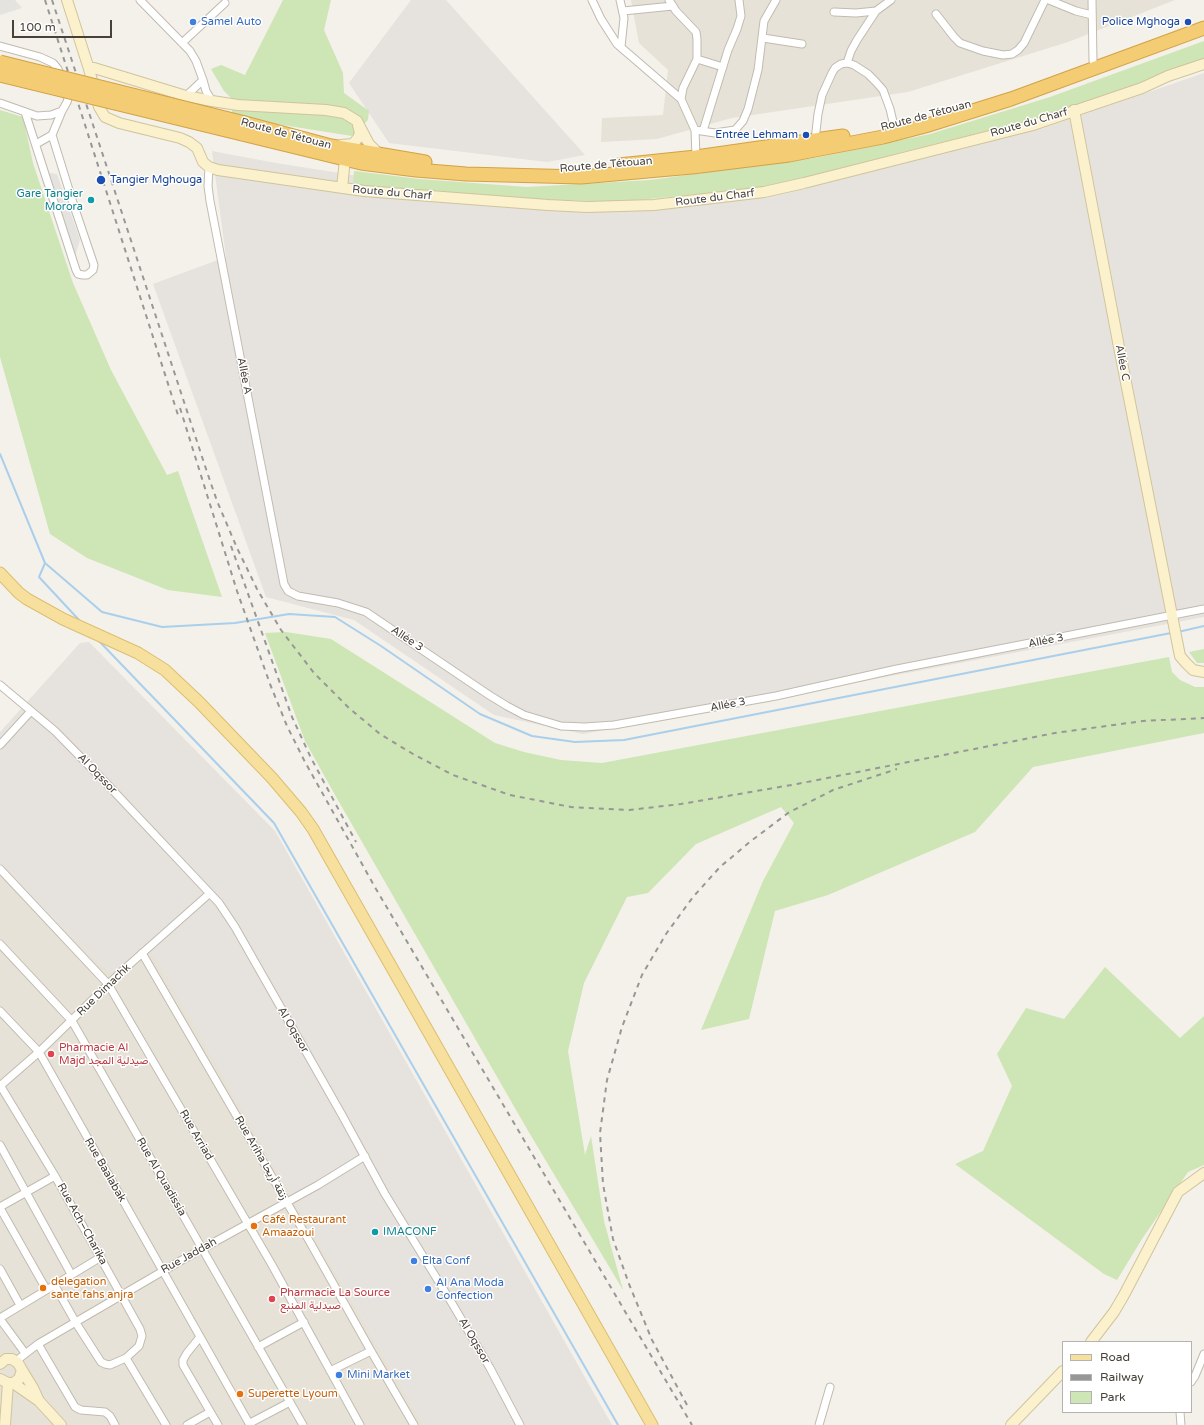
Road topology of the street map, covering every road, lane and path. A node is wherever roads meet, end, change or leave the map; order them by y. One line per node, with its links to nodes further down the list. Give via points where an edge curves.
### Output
1 (67, 0): 31 (street)
2 (140, 0): 21 (street)
3 (592, 0): 24 (street, via 607,30)
4 (620, 0): 13 (street)
5 (739, 0): 30 (street, via 741,16)
6 (776, 0): 20 (street, via 764,22)
7 (890, 0): 14 (street)
8 (1045, 0): 16 (street, via 1024,43 1012,54 983,51 960,42)
9 (1050, 0): 17 (street)
10 (1092, 0): 17 (street)
11 (225, 2): 21 (street)
12 (671, 3): 13 (street); 25 (street, via 696,32)
13 (623, 11): 24 (street)
14 (876, 11): 15 (street); 28 (street, via 857,40)
15 (834, 12)
16 (936, 14)
17 (1092, 15): 26 (street)
18 (1204, 20): 26 (highway, Route de Tétouan)
19 (1204, 28): 51 (highway, Route de Tétouan, via 974,112 883,137 790,155 581,177 466,174)
20 (763, 38): 22 (street); 44 (street, via 748,110 741,124 735,130 715,133)
21 (182, 43): 33 (street, via 193,55)
22 (802, 44)
23 (0, 46): 39 (street, via 40,57 57,66 68,99)
24 (621, 47): 35 (street)
25 (697, 59): 30 (street); 35 (street, via 682,88)
26 (1093, 61): 42 (highway, Route de Tétouan, via 996,96)
27 (0, 62): 43 (highway, Route de Tétouan, bridge)
28 (847, 63): 42 (street, via 868,74 883,90); 46 (street, via 835,68 822,95)
29 (1204, 64): 38 (street, Route du Charf)
30 (723, 67): 44 (street)
31 (89, 68): 34 (street); 52 (street, via 99,107 105,117 185,140 196,148 203,162)
32 (0, 75): 43 (highway, Route de Tétouan, bridge)
33 (203, 80): 34 (street); 36 (street)
34 (186, 96): 36 (street)
35 (681, 99): 44 (street)
36 (212, 102): 41 (street, via 336,111)
37 (0, 103): 40 (street)
38 (1074, 110): 53 (street, Route du Charf, via 1032,125 804,183 764,192 661,204 587,207); 57 (street, Allée C)
39 (62, 111): 40 (street, via 45,116); 45 (street)
40 (25, 112): 47 (street)
41 (357, 121): 48 (street, via 360,133 356,141 351,145); 49 (street, via 369,144)
42 (894, 126): 46 (highway, Route de Tétouan)
43 (243, 128): 48 (highway, Route de Tétouan); 51 (highway, Route de Tétouan)
44 (699, 130): 50 (street)
45 (52, 136): 47 (street); 47 (street, via 94,265 93,270 87,275 78,274 76,270)
46 (815, 140): 50 (highway, Route de Tétouan)
47 (36, 144)
48 (330, 146): 49 (highway, Route de Tétouan)
49 (380, 154): 50 (highway, Route de Tétouan, via 451,165 548,169 605,167)
50 (696, 157)
51 (345, 160): 53 (street)
52 (209, 167): 53 (street, Route du Charf); 55 (street, Allée A, via 210,201)
53 (342, 188)
54 (0, 573): 122 (main road, via 27,599 63,619 138,653 164,670 199,702 301,812)
55 (284, 584): 57 (street, Allée 3, via 288,591 298,596 338,603 366,612 524,715 561,726 585,727 614,725 776,696 897,669)
56 (1204, 609): 57 (street, Allée 3)
57 (1172, 618): 58 (street, Allée C, via 1180,656 1193,670)
58 (1204, 672)
59 (0, 685): 60 (street, Al Oqssor)
60 (30, 711): 61 (street); 63 (street, Al Oqssor, via 55,731 106,783)
61 (0, 745)
62 (0, 869): 66 (street, Rue Arriad)
63 (209, 894): 65 (street, Rue Dimachk); 72 (street, Al Oqssor, via 219,903 234,927)
64 (0, 944): 68 (street, Rue Al Quadissia)
65 (142, 953): 66 (street, Rue Dimachk); 76 (street, Rue Ariha زنقة أريحا)
66 (108, 984): 68 (street, Rue Dimachk); 78 (street, Rue Arriad)
67 (0, 1011): 69 (street, Rue Baalabak)
68 (72, 1021): 69 (street, Rue Dimachk); 79 (street, Rue Al Quadissia)
69 (39, 1052): 70 (street, Rue Dimachk); 82 (street, Rue Baalabak)
70 (0, 1086): 74 (street, Rue Ach–Charika)
71 (0, 1145): 75 (street)
72 (365, 1156): 76 (street, Rue Jaddah); 121 (street, Al Oqssor, via 403,1225 490,1368)
73 (1204, 1173): 92 (street, via 1178,1192 1124,1295)
74 (55, 1176): 75 (street); 80 (street, Rue Ach–Charika)
75 (25, 1192): 77 (street); 83 (street)
76 (286, 1202): 78 (street, Rue Jaddah); 95 (street, Rue Ariha زنقة أريحا)
77 (0, 1208): 85 (street)
78 (248, 1224): 79 (street, Rue Jaddah); 89 (street, Rue Arriad)
79 (202, 1249): 82 (street, Rue Jaddah); 94 (street, Rue Al Quadissia)
80 (100, 1257): 83 (street); 86 (street, Rue Ach–Charika)
81 (0, 1269): 87 (street)
82 (163, 1271): 86 (street, Rue Jaddah); 91 (street, Rue Baalabak)
83 (71, 1274): 84 (street)
84 (54, 1284): 85 (street); 90 (street)
85 (46, 1289): 87 (street)
86 (122, 1296): 90 (street, Rue Jaddah); 99 (street, Rue Ach–Charika, via 142,1336 139,1346)
87 (20, 1305): 88 (street)
88 (0, 1318): 97 (street)
89 (304, 1322): 94 (street); 102 (street, Rue Arriad)
90 (76, 1323): 93 (street, Rue Jaddah); 99 (street, via 101,1362 110,1365)
91 (200, 1337): 109 (street, via 187,1353 183,1365); 111 (street, Rue Baalabak)
92 (1092, 1341)
93 (38, 1344): 97 (street, Rue Jaddah); 114 (street, via 75,1408 105,1412)
94 (258, 1347): 108 (street, Rue Al Quadissia)
95 (371, 1351): 102 (street); 120 (street, Rue Ariha زنقة أريحا)
96 (0, 1352): 100 (street)
97 (25, 1352): 100 (street, Rue Jaddah)
98 (1204, 1354): 104 (street)
99 (126, 1358): 115 (street)
100 (8, 1361): 101 (street, via 20,1365)
101 (22, 1370): 105 (street, via 19,1379); 107 (street)
102 (330, 1371): 119 (street, Rue Arriad)
103 (1062, 1372): 124 (street)
104 (1192, 1380)
105 (7, 1382): 107 (street); 112 (street)
106 (830, 1387): 123 (street)
107 (39, 1401): 113 (street)
108 (290, 1402): 111 (street); 118 (street, Rue Al Quadissia)
109 (210, 1412): 116 (street); 117 (street)
110 (1180, 1413): 125 (street)
111 (250, 1424)
112 (5, 1425)
113 (61, 1425)
114 (115, 1425)
115 (166, 1425)
116 (187, 1425)
117 (218, 1425)
118 (303, 1425)
119 (360, 1425)
120 (414, 1425)
121 (520, 1425)
122 (652, 1425)
123 (819, 1425)
124 (1011, 1425)
125 (1181, 1425)

